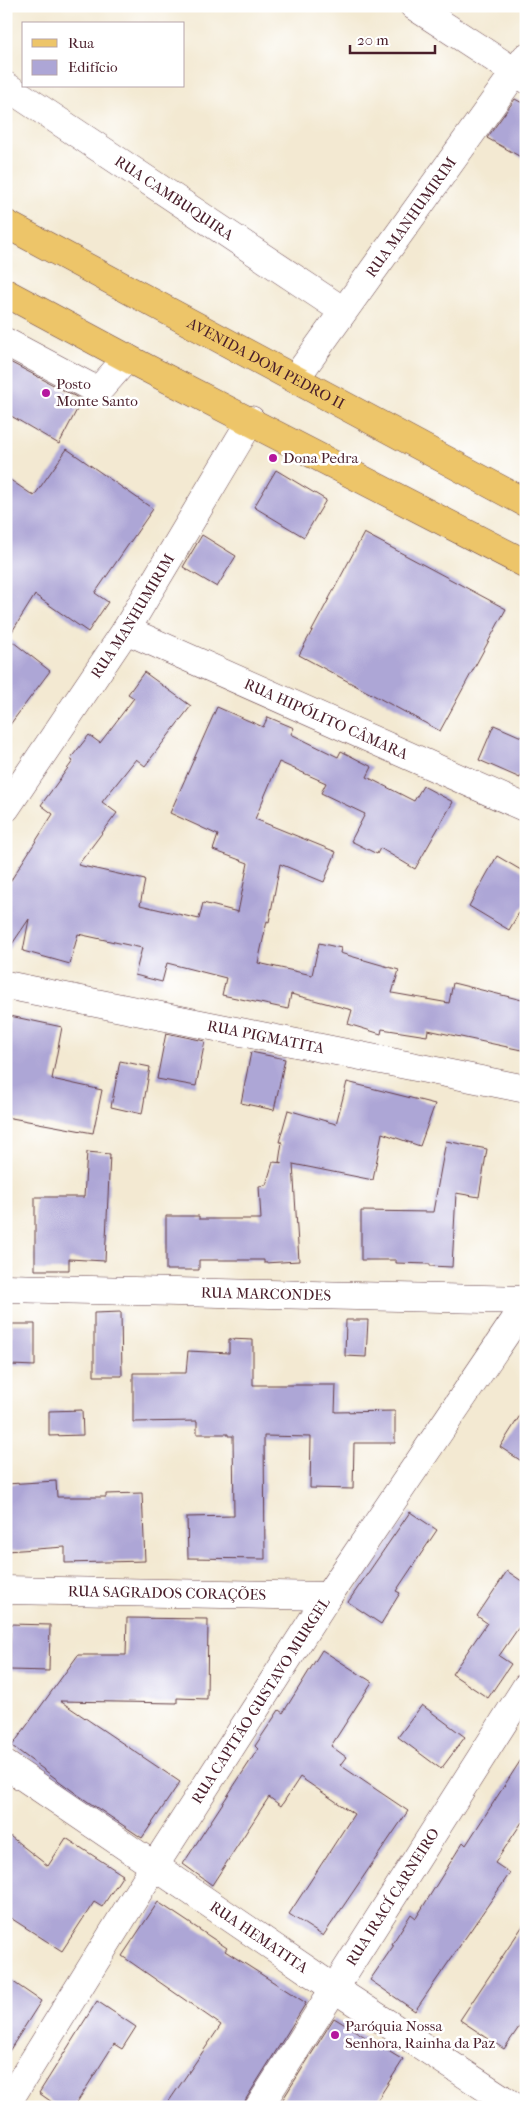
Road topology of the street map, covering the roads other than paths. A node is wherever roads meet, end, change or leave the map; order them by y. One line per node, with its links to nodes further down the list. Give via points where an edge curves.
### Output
1 (414, 6): 2 (street)
2 (522, 70): 6 (street, RUA MANHUMIRIM)
3 (6, 86): 6 (street, RUA CAMBUQUIRA)
4 (6, 224): 9 (main road, AVENIDA DOM PEDRO II)
5 (6, 292): 8 (main road)
6 (342, 310): 9 (street, RUA MANHUMIRIM)
7 (6, 342): 8 (street, via 98,391)
8 (127, 358): 10 (main road)
9 (295, 379): 11 (main road, AVENIDA DOM PEDRO II)
10 (251, 420): 12 (main road); 13 (street, RUA MANHUMIRIM)
11 (526, 503)
12 (526, 564)
13 (126, 630): 14 (street, RUA MANHUMIRIM); 15 (street, RUA HIPÓLITO CÂMARA)
14 (6, 808)
15 (526, 808)
16 (6, 985): 17 (street, RUA PIGMATITA)
17 (526, 1089)
18 (6, 1288): 19 (street, RUA MARCONDES)
19 (526, 1302): 21 (street, RUA CAPITÃO GUSTAVO MURGEL)
20 (6, 1590): 21 (street, RUA SAGRADOS CORAÇÕES)
21 (328, 1596): 24 (street, RUA CAPITÃO GUSTAVO MURGEL)
22 (526, 1688): 25 (street, RUA IRACÍ CARNEIRO)
23 (6, 1765): 24 (street, RUA HEMATITA)
24 (155, 1865): 25 (street, RUA HEMATITA); 27 (street, RUA CAPITÃO GUSTAVO MURGEL)
25 (336, 1989): 28 (street, RUA IRACÍ CARNEIRO); 29 (street, RUA HEMATITA)
26 (526, 2094): 29 (street)
27 (6, 2105)
28 (259, 2107)
29 (516, 2107)

